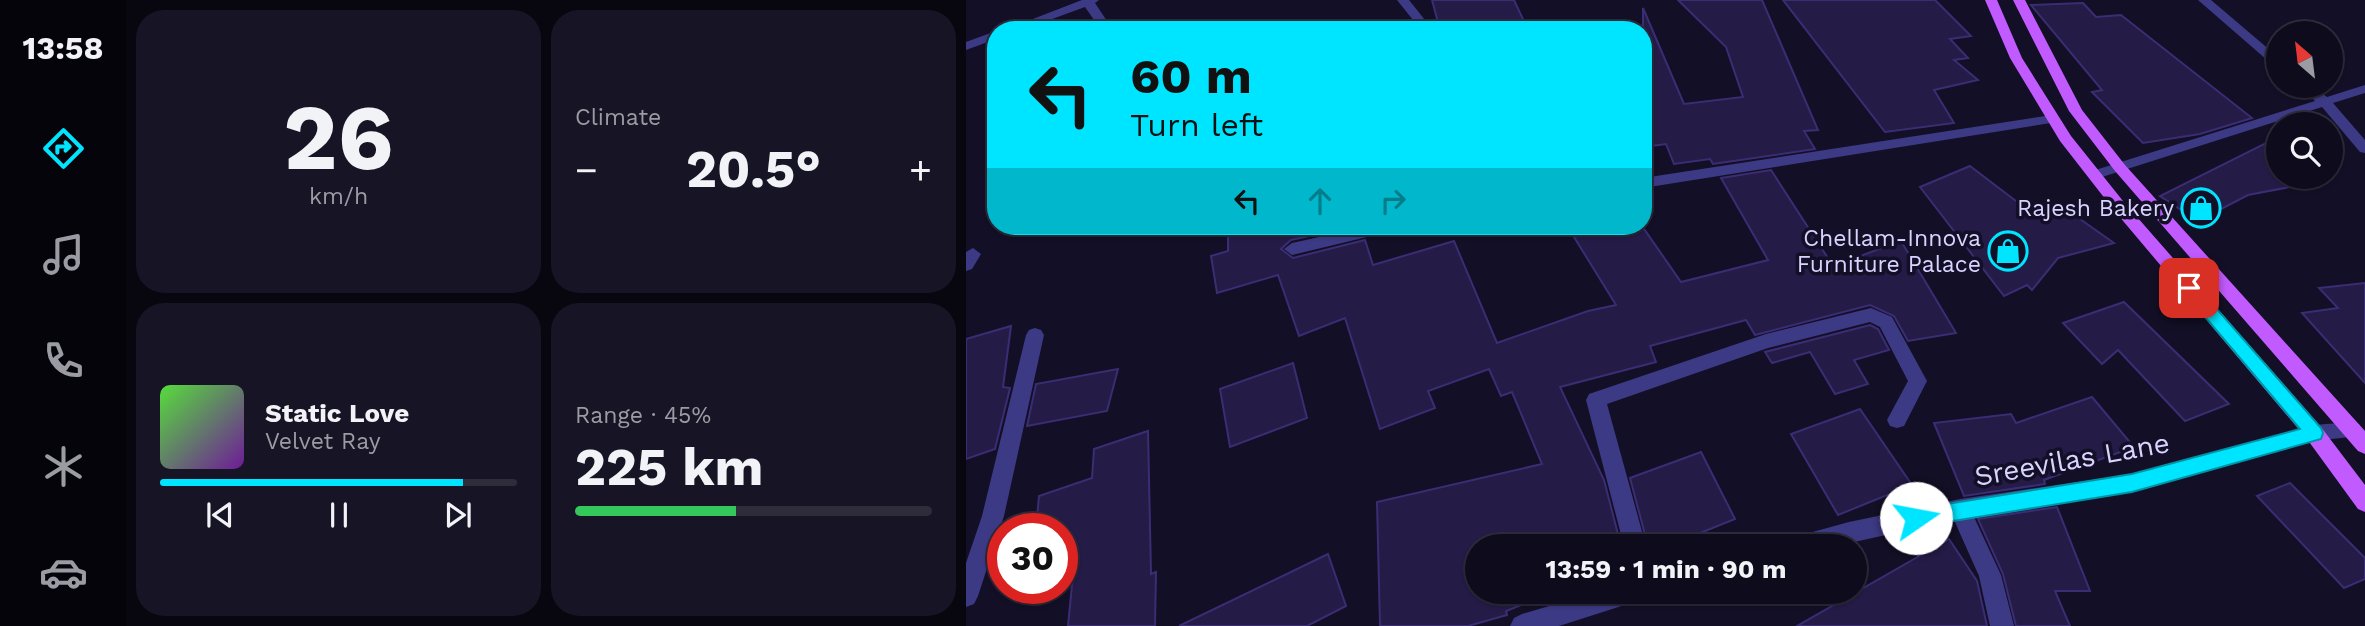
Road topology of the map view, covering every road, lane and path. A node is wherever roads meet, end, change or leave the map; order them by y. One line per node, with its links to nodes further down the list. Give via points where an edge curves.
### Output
1 (1403, 0): 8 (street)
2 (1992, 0): 15 (main road, via 2016,58)
3 (2019, 0): 17 (main road, via 2076,111)
4 (2204, 0): 11 (street)
5 (1091, 1): 6 (street); 7 (street)
6 (1035, 21)
7 (1102, 21)
8 (1420, 21)
9 (987, 38): 10 (street)
10 (966, 46)
11 (2266, 53)
12 (2365, 89): 14 (street)
13 (2320, 98): 14 (street)
14 (2326, 103): 16 (street); 17 (street)
15 (2052, 119): 18 (main road); 19 (street)
16 (2365, 149)
17 (2120, 168): 18 (street); 25 (main road)
18 (2094, 174): 24 (main road)
19 (1652, 182)
20 (1353, 235): 21 (street)
21 (1292, 249)
22 (1035, 335): 30 (street, via 993,516)
23 (1897, 420): 28 (street, via 1918,381 1886,321 1871,315 1766,341 1596,400)
24 (2314, 433): 25 (street, Sreevilas Lane); 26 (main road); 27 (street, Sreevilas Lane, via 2132,483)
25 (2359, 438)
26 (2365, 502)
27 (1960, 509): 29 (street, Sreevilas Lane); 33 (street, via 1990,575)
28 (1632, 534)
29 (1842, 534)
30 (966, 596)
31 (1588, 604): 32 (street)
32 (1521, 626)
33 (2002, 626)

